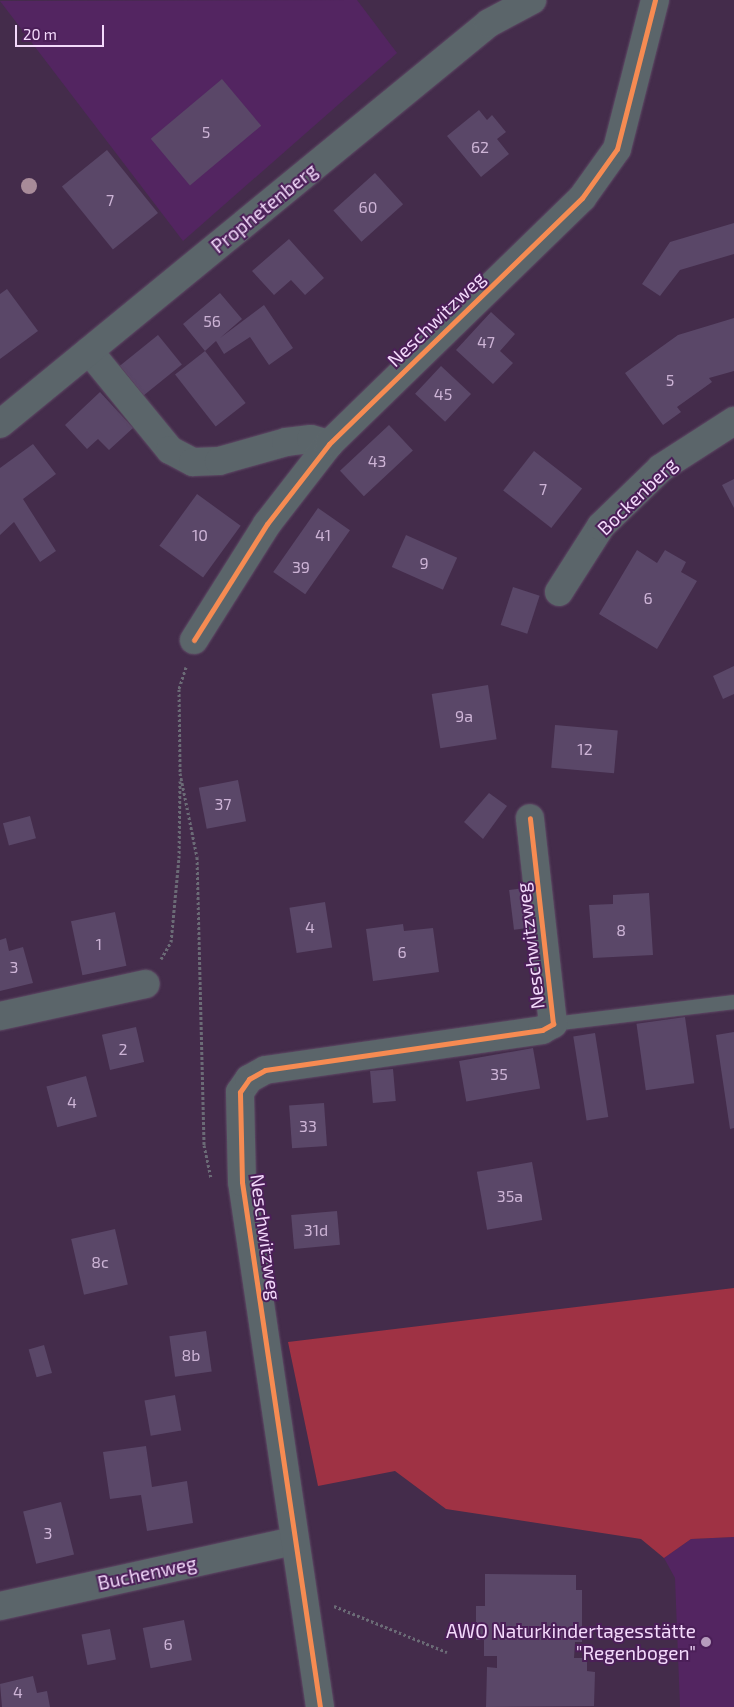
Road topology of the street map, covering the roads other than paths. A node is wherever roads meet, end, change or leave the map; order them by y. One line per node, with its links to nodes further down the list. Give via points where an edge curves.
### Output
1 (532, 0): 3 (street, Prophetenberg, via 489,23)
2 (655, 0): 6 (street, Neschwitzweg, via 617,149 582,198)
3 (89, 351): 5 (street, Prophetenberg); 6 (street, via 170,450 193,462 219,461 286,442 311,439)
4 (734, 421): 7 (street, Bockenberg, via 660,468 608,519)
5 (0, 424)
6 (329, 444): 8 (street, Neschwitzweg, via 267,524)
7 (559, 592)
8 (194, 640)
9 (530, 818): 13 (street, Neschwitzweg)
10 (146, 984): 12 (street)
11 (734, 1002): 13 (lane)
12 (0, 1016)
13 (553, 1024): 14 (street, Neschwitzweg, via 542,1030 265,1070 249,1079 240,1092 242,1182)
14 (294, 1541): 15 (street, Buchenweg); 16 (street, Neschwitzweg)
15 (0, 1606)
16 (320, 1707)

